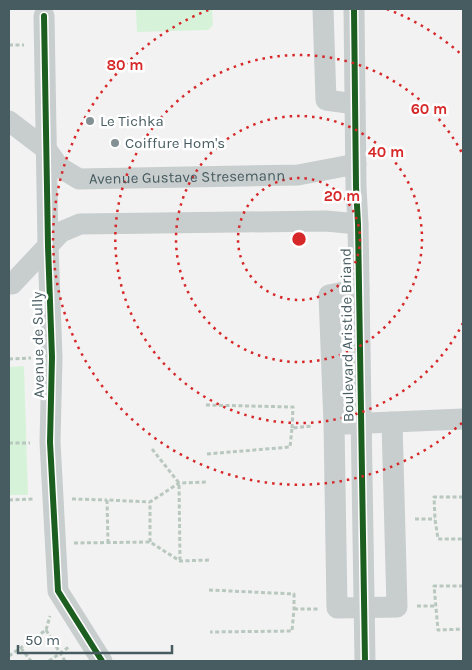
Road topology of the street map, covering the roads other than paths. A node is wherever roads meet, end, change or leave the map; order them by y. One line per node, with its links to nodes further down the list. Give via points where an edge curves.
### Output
1 (322, 9): 4 (street, via 326,100)
2 (354, 9): 4 (street, Boulevard Aristide Briand)
3 (44, 16): 6 (street, Avenue de Sully)
4 (356, 104): 7 (street, Boulevard Aristide Briand)
5 (9, 121): 6 (street, Avenue Gustave Stresemann)
6 (46, 150): 7 (street, Avenue Gustave Stresemann, via 59,167 79,179 298,175); 9 (street, Avenue de Sully)
7 (356, 164): 8 (street, Boulevard Aristide Briand)
8 (358, 224): 9 (street, via 326,221 80,224 61,232); 11 (street, Boulevard Aristide Briand)
9 (48, 246): 10 (street); 20 (street, Avenue de Sully, via 52,357 50,442 58,592)
10 (9, 284)
11 (359, 289): 14 (street, Boulevard Aristide Briand); 15 (street, via 330,295)
12 (463, 419): 13 (street)
13 (392, 422): 14 (street); 16 (street)
14 (361, 423): 15 (street); 17 (street, Boulevard Aristide Briand)
15 (334, 424): 18 (street)
16 (394, 520): 17 (street); 19 (street, via 397,607)
17 (362, 521): 18 (street); 19 (street, Boulevard Aristide Briand)
18 (335, 522): 19 (street, via 337,608)
19 (364, 608): 21 (street, Boulevard Aristide Briand)
20 (102, 661)
21 (365, 661)

